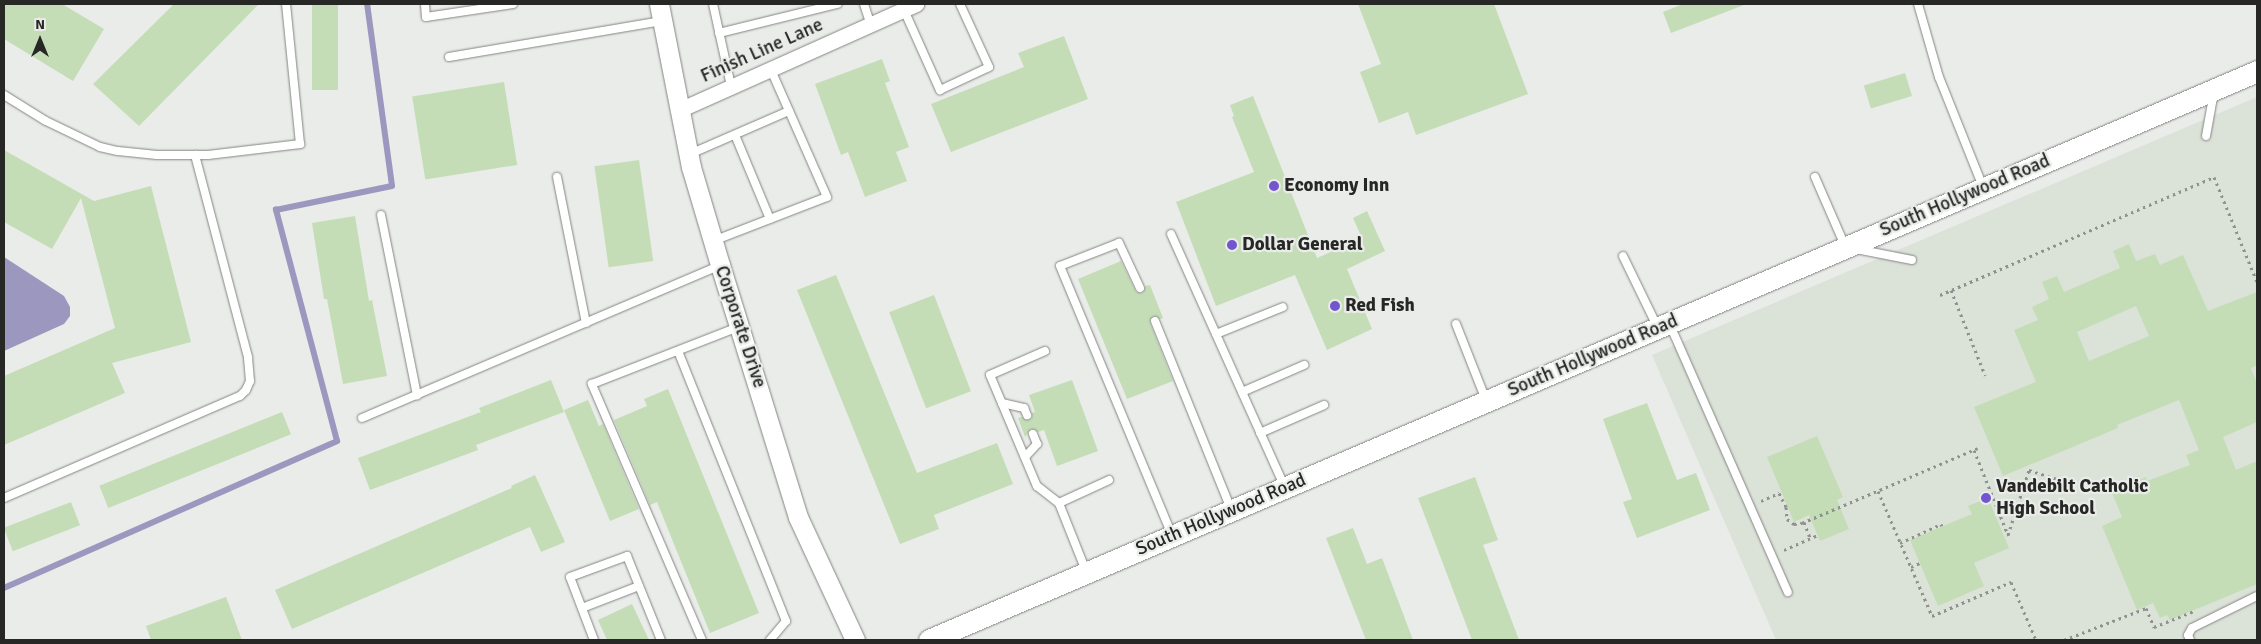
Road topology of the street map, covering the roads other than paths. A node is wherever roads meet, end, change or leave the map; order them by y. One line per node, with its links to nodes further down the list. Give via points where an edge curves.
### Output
1 (286, 4): 24 (lane, via 300,144)
2 (425, 4): 3 (lane, via 426,17)
3 (513, 4)
4 (713, 4): 12 (lane)
5 (837, 4): 12 (lane)
6 (864, 4): 11 (lane)
7 (960, 4): 9 (lane, via 989,67 940,90)
8 (1918, 4): 27 (lane, via 1939,77)
9 (910, 7): 11 (street, Finish Line Lane)
10 (661, 12): 13 (lane); 19 (street, Corporate Drive)
11 (871, 25): 14 (street, Finish Line Lane)
12 (719, 32): 16 (lane)
13 (449, 57)
14 (771, 70): 16 (street, Finish Line Lane); 20 (lane)
15 (2257, 71): 17 (main road, South Hollywood Road)
16 (731, 86): 19 (street, Finish Line Lane)
17 (2214, 90): 22 (lane); 27 (main road, South Hollywood Road)
18 (4, 95): 24 (lane, via 100,148)
19 (679, 110): 23 (street, Corporate Drive)
20 (789, 111): 21 (lane); 29 (lane, via 827,198)
21 (734, 135): 23 (lane); 29 (lane)
22 (2206, 136)
23 (688, 155): 31 (street, Corporate Drive)
24 (195, 156): 59 (lane, via 248,357 250,381 246,390 240,396)
25 (557, 177): 39 (lane)
26 (1815, 177): 32 (lane)
27 (1984, 188): 32 (main road, South Hollywood Road)
28 (381, 215): 48 (lane)
29 (770, 219): 31 (lane)
30 (1171, 234): 43 (lane)
31 (713, 241): 35 (street, Corporate Drive)
32 (1846, 248): 34 (lane); 41 (main road, South Hollywood Road)
33 (1623, 256): 41 (lane)
34 (1912, 260)
35 (720, 265): 39 (lane); 42 (street, Corporate Drive)
36 (1140, 288): 62 (lane, via 1119,243 1060,266)
37 (1283, 307): 43 (lane)
38 (1155, 321): 61 (lane)
39 (586, 323): 48 (lane)
40 (1456, 324): 49 (lane)
41 (1664, 326): 49 (main road, South Hollywood Road); 65 (lane)
42 (740, 327): 44 (lane); 72 (street, Corporate Drive, via 798,517)
43 (1216, 334): 47 (lane)
44 (678, 351): 70 (lane, via 592,384); 71 (lane, via 786,621)
45 (1045, 351): 50 (lane, via 990,375)
46 (1304, 365): 47 (lane)
47 (1242, 392): 54 (lane)
48 (417, 395): 53 (lane)
49 (1487, 401): 58 (main road, South Hollywood Road)
50 (1002, 403): 52 (lane, via 1024,408); 56 (lane)
51 (1324, 405): 54 (lane)
52 (1027, 415)
53 (362, 418)
54 (1260, 433): 58 (lane)
55 (1033, 434): 56 (lane, via 1037,444)
56 (1025, 457): 60 (lane, via 1037,486)
57 (1109, 480): 60 (lane)
58 (1285, 488): 61 (main road, South Hollywood Road)
59 (4, 498)
60 (1059, 503): 63 (lane)
61 (1232, 510): 62 (main road, South Hollywood Road)
62 (1172, 536): 63 (main road, South Hollywood Road)
63 (1087, 573): 73 (main road, South Hollywood Road)
64 (639, 586): 67 (lane); 67 (lane, via 627,556 570,577); 69 (lane)
65 (1788, 592)
66 (2257, 596): 74 (lane, via 2192,628 2188,635)
67 (582, 608): 68 (lane)
68 (594, 640)
69 (662, 640)
70 (702, 640)
71 (770, 640)
72 (855, 640)
73 (929, 640)
74 (2190, 640)

